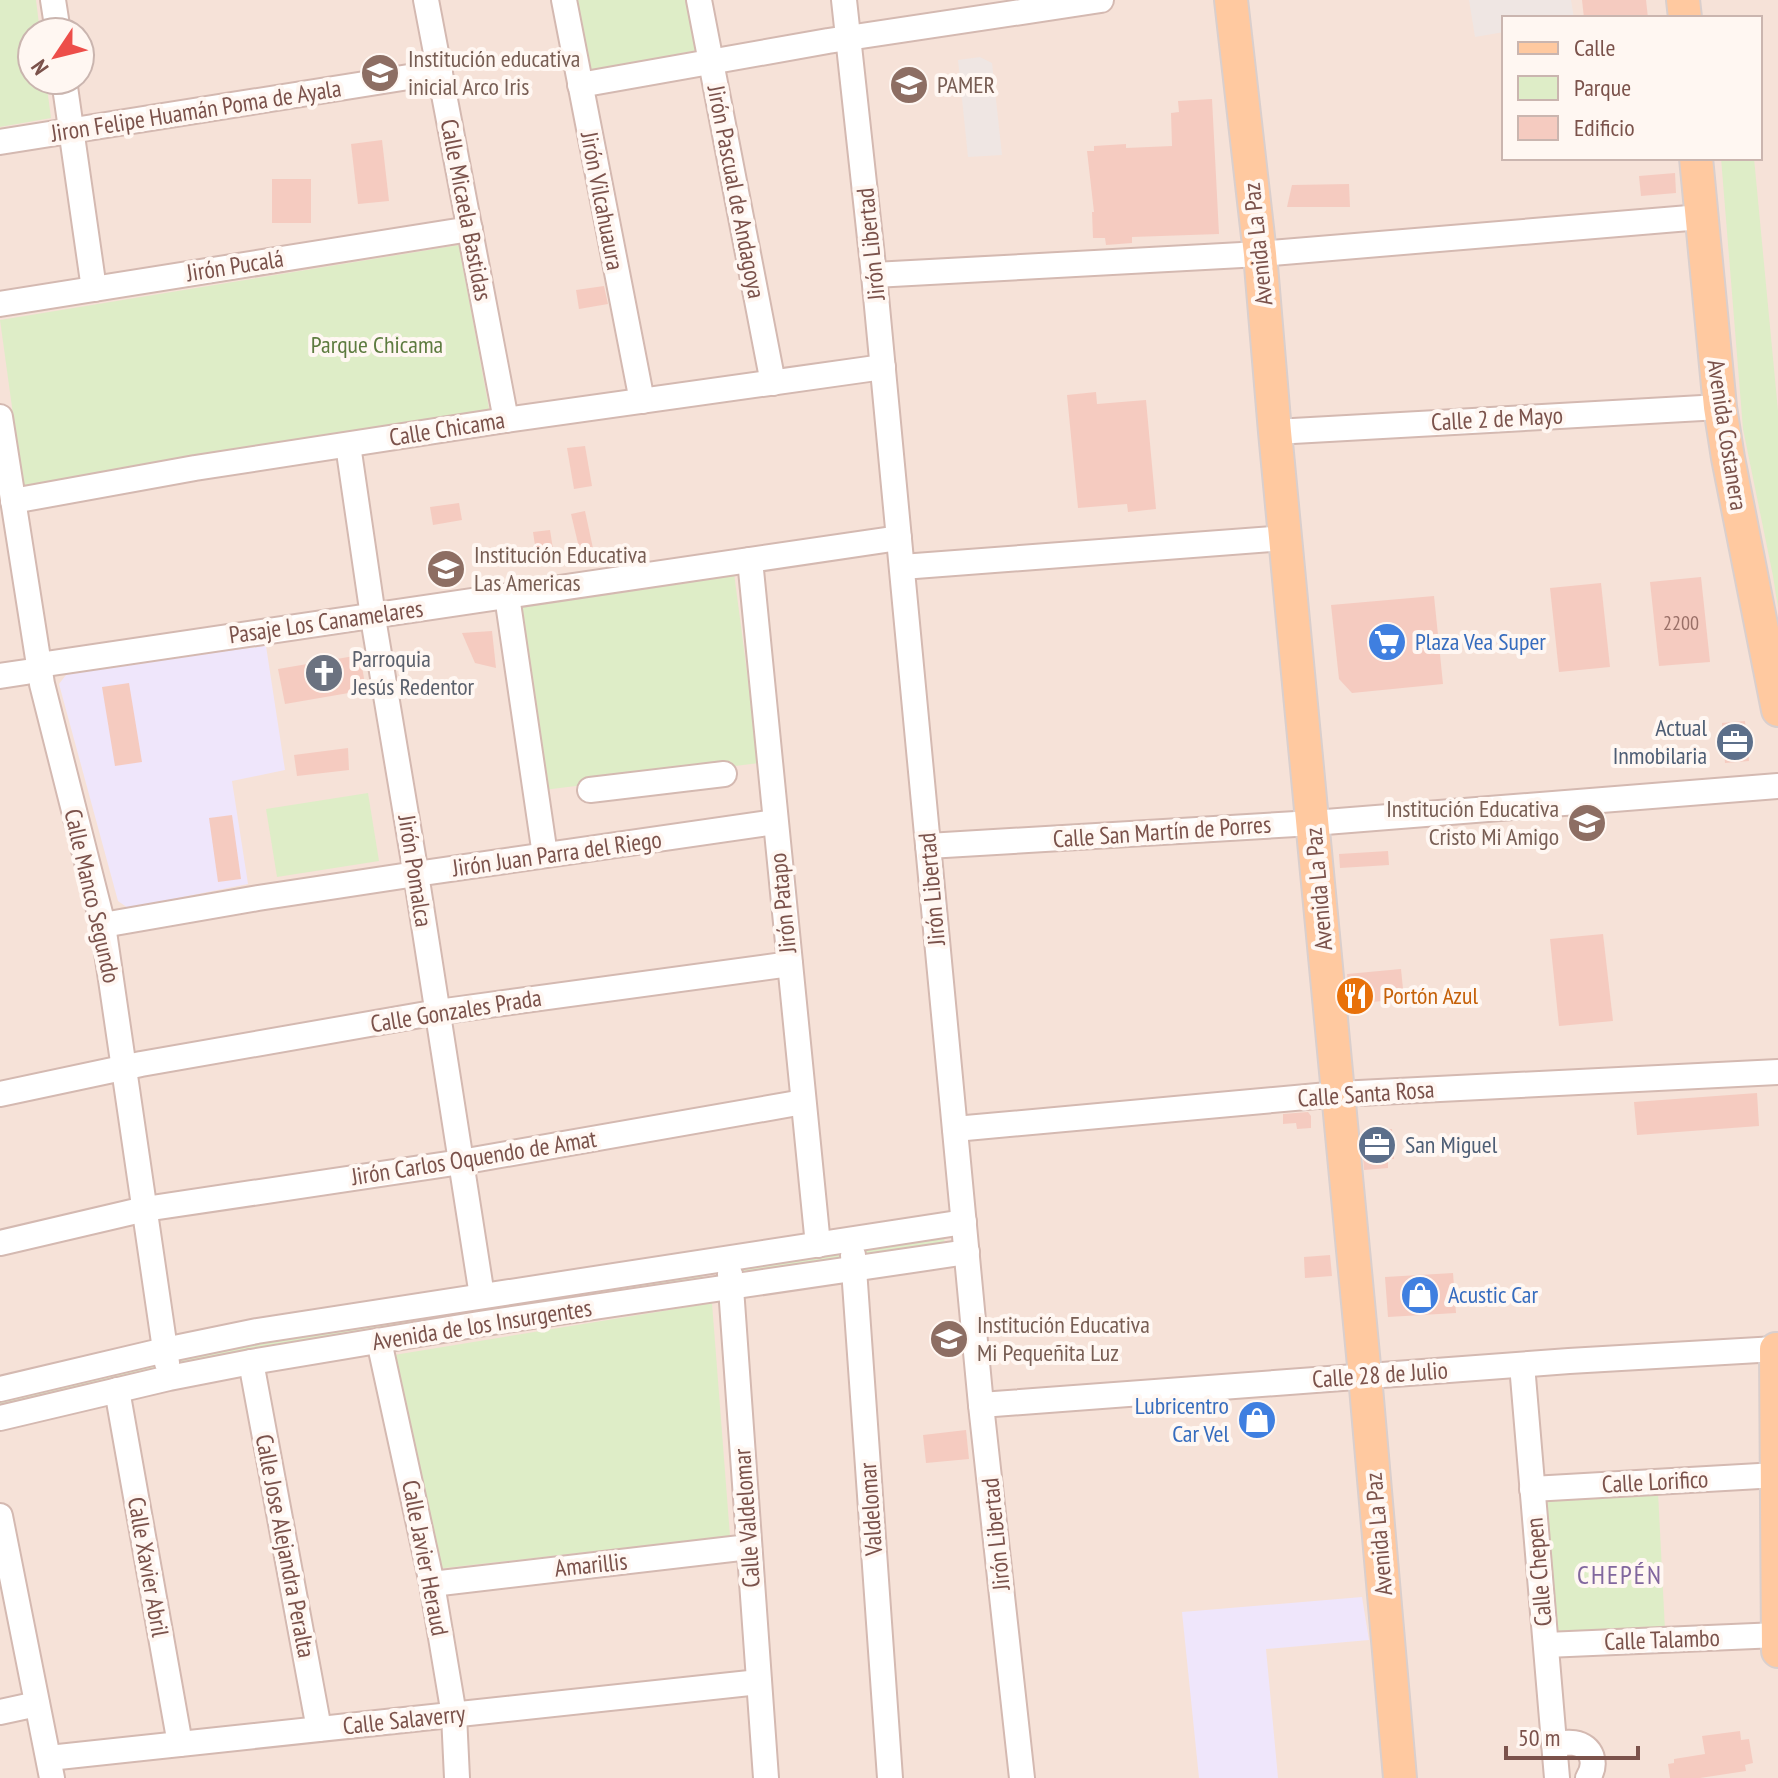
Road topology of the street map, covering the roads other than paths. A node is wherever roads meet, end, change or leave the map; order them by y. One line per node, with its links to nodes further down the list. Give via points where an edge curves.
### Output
1 (426, 0): 9 (street, Calle Micaela Bastidas)
2 (564, 0): 10 (street, Jirón Vilcahuaura)
3 (699, 0): 8 (street, Jirón Pascual de Andagoya)
4 (844, 0): 7 (street, Jirón Libertad)
5 (1101, 0): 7 (street)
6 (1231, 0): 17 (main road, Avenida La Paz)
7 (849, 39): 8 (street); 18 (street, Jirón Libertad)
8 (710, 61): 10 (street); 22 (street, Jirón Pascual de Andagoya)
9 (440, 72): 12 (street, Jiron Felipe Huamán Poma de Ayala); 16 (street, Calle Micaela Bastidas)
10 (580, 85): 23 (street, Jirón Vilcahuaura)
11 (66, 96): 12 (street)
12 (71, 131): 13 (street, Jiron Felipe Huamán Poma de Ayala); 19 (street)
13 (0, 142)
14 (1696, 160): 15 (main road, Avenida Costanera)
15 (1701, 217): 17 (street); 24 (main road, Avenida Costanera)
16 (470, 229): 19 (street, Jirón Pucalá); 26 (street, Calle Micaela Bastidas)
17 (1260, 254): 18 (street); 27 (main road, Avenida La Paz)
18 (874, 275): 21 (street, Jirón Libertad)
19 (94, 289): 20 (street, Jirón Pucalá)
20 (0, 304)
21 (883, 367): 22 (street, Calle Chicama); 30 (street, Jirón Libertad)
22 (773, 383): 23 (street, Calle Chicama)
23 (642, 401): 26 (street, Calle Chicama)
24 (1720, 407): 27 (street, Calle 2 de Mayo); 38 (main road, Avenida Costanera)
25 (0, 417): 29 (street, Calle Manco Segundo)
26 (506, 420): 28 (street, Calle Chicama)
27 (1275, 432): 31 (main road, Avenida La Paz)
28 (348, 445): 29 (street, Calle Chicama); 35 (street, Jirón Pomalca)
29 (13, 501): 36 (street, Calle Manco Segundo)
30 (899, 538): 32 (street, Pasaje Los Canamelares); 33 (street, Jirón Libertad)
31 (1286, 538): 33 (street); 43 (main road, Avenida La Paz)
32 (750, 560): 34 (street, Pasaje Los Canamelares); 42 (street, Jirón Patapo)
33 (902, 567): 44 (street, Jirón Libertad)
34 (507, 596): 35 (street, Pasaje Los Canamelares); 45 (street)
35 (373, 616): 36 (street, Pasaje Los Canamelares); 46 (street, Jirón Pomalca)
36 (33, 668): 37 (street, Pasaje Los Canamelares); 47 (street, Calle Manco Segundo, via 42,684)
37 (0, 676)
38 (1778, 710)
39 (724, 774): 41 (street)
40 (1778, 786): 43 (street, Calle San Martín de Porres)
41 (590, 790)
42 (775, 822): 45 (street, Jirón Juan Parra del Riego); 48 (street, Jirón Patapo)
43 (1313, 823): 44 (street, Calle San Martín de Porres); 53 (main road, Avenida La Paz)
44 (928, 846): 55 (street, Jirón Libertad)
45 (545, 855): 46 (street, Jirón Juan Parra del Riego)
46 (416, 874): 47 (street, Jirón Juan Parra del Riego); 49 (street, Jirón Pomalca)
47 (103, 925): 50 (street, Calle Manco Segundo)
48 (790, 964): 49 (street, Calle Gonzales Prada); 54 (street, Jirón Patapo)
49 (438, 1012): 50 (street, Calle Gonzales Prada); 56 (street, Jirón Pomalca)
50 (125, 1067): 52 (street, Calle Gonzales Prada); 57 (street, Calle Manco Segundo)
51 (1778, 1072): 53 (street, Calle Santa Rosa)
52 (0, 1094)
53 (1339, 1094): 55 (street, Calle Santa Rosa); 72 (main road, Avenida La Paz)
54 (803, 1102): 56 (street, Jirón Carlos Oquendo de Amat); 61 (street, Jirón Patapo)
55 (955, 1129): 58 (street, Jirón Libertad)
56 (461, 1162): 57 (street, Jirón Carlos Oquendo de Amat); 66 (street, Jirón Pomalca)
57 (145, 1209): 60 (street, Jirón Carlos Oquendo de Amat); 69 (street, Calle Manco Segundo)
58 (964, 1222): 59 (street, Avenida de los Insurgentes); 62 (street, Jirón Libertad)
59 (852, 1240): 61 (street, Avenida de los Insurgentes); 64 (street, Valdelomar)
60 (0, 1243)
61 (818, 1245): 63 (street, Avenida de los Insurgentes)
62 (967, 1252): 64 (street, Avenida de los Insurgentes); 76 (street, Jirón Libertad)
63 (729, 1258): 65 (street, Calle Valdelomar); 66 (street, Avenida de los Insurgentes)
64 (854, 1269): 65 (street, Avenida de los Insurgentes); 97 (street, Valdelomar)
65 (731, 1287): 67 (street, Avenida de los Insurgentes); 81 (street, Calle Valdelomar)
66 (482, 1296): 69 (street, Avenida de los Insurgentes)
67 (379, 1341): 70 (street, Avenida de los Insurgentes); 83 (street, Calle Javier Heraud)
68 (1777, 1349): 71 (street, Calle 28 de Julio); 78 (main road)
69 (165, 1350): 73 (street, Calle Manco Segundo); 74 (street, Avenida de los Insurgentes)
70 (251, 1362): 73 (street, Avenida de los Insurgentes); 91 (street, Calle Jose Alejandra Peralta)
71 (1522, 1365): 72 (street, Calle 28 de Julio); 79 (street, Calle Chepen)
72 (1365, 1376): 76 (street, Calle 28 de Julio); 99 (main road, Avenida La Paz)
73 (169, 1378): 75 (street, Avenida de los Insurgentes)
74 (0, 1389)
75 (117, 1390): 77 (street, Avenida de los Insurgentes); 92 (street, Calle Xavier Abril)
76 (981, 1405): 98 (street, Jirón Libertad)
77 (0, 1418)
78 (1777, 1475): 79 (street, Calle Lorifico); 84 (main road)
79 (1532, 1489): 85 (street, Calle Chepen)
80 (0, 1516): 82 (street)
81 (749, 1547): 83 (street, Amarillis); 87 (street, Calle Valdelomar)
82 (5, 1566): 88 (street)
83 (432, 1584): 90 (street, Calle Javier Heraud)
84 (1778, 1635): 85 (street, Calle Talambo); 86 (main road)
85 (1546, 1645): 93 (street, Calle Chepen)
86 (1778, 1651)
87 (759, 1682): 90 (street, Calle Salaverry); 96 (street, Calle Valdelomar)
88 (37, 1704): 89 (street); 94 (street)
89 (0, 1712)
90 (454, 1715): 91 (street, Calle Salaverry); 95 (street, Calle Javier Heraud)
91 (319, 1729): 92 (street, Calle Salaverry)
92 (180, 1744): 94 (street, Calle Salaverry)
93 (1554, 1744): 100 (street, Calle Chepen); 101 (street, via 1578,1744 1589,1751 1593,1765)
94 (50, 1768)
95 (457, 1778)
96 (766, 1778)
97 (890, 1778)
98 (1022, 1778)
99 (1400, 1778)
100 (1557, 1778)
101 (1588, 1778)

